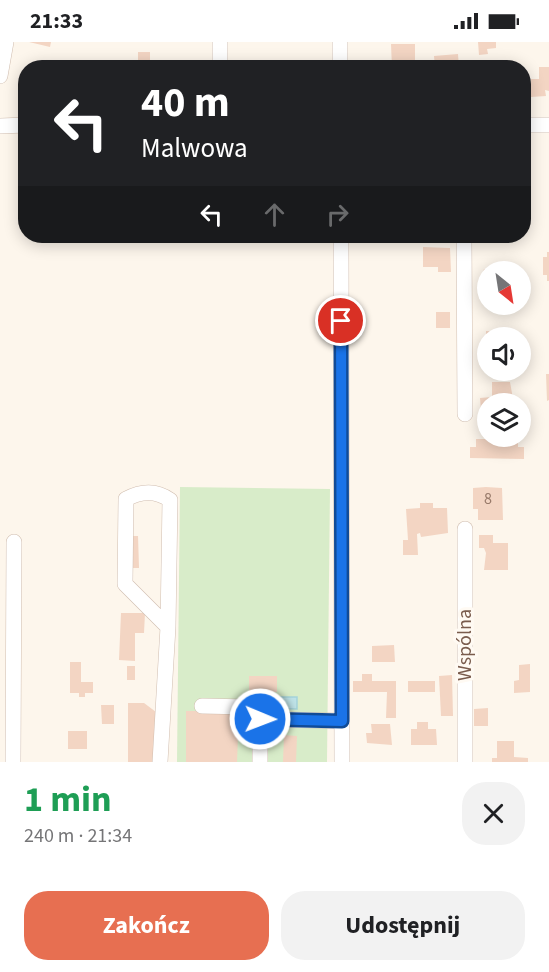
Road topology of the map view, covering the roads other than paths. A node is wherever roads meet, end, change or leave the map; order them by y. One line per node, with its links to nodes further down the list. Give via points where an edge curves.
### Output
1 (6, 42): 6 (street)
2 (220, 42): 4 (street)
3 (340, 42): 5 (street)
4 (220, 60)
5 (340, 60)
6 (0, 76)
7 (18, 125): 10 (street)
8 (531, 125): 9 (street)
9 (549, 125)
10 (0, 126)
11 (341, 243): 19 (street)
12 (464, 243): 13 (street)
13 (465, 414)
14 (465, 529): 24 (street, Wspólna)
15 (14, 542): 20 (street)
16 (168, 627): 16 (street, via 170,500 162,494 139,492 126,499 125,584); 21 (street)
17 (202, 706): 18 (street, via 248,707)
18 (260, 719): 19 (street); 22 (street)
19 (342, 721): 23 (street)
20 (14, 762)
21 (160, 762)
22 (260, 762)
23 (342, 762)
24 (465, 762)

